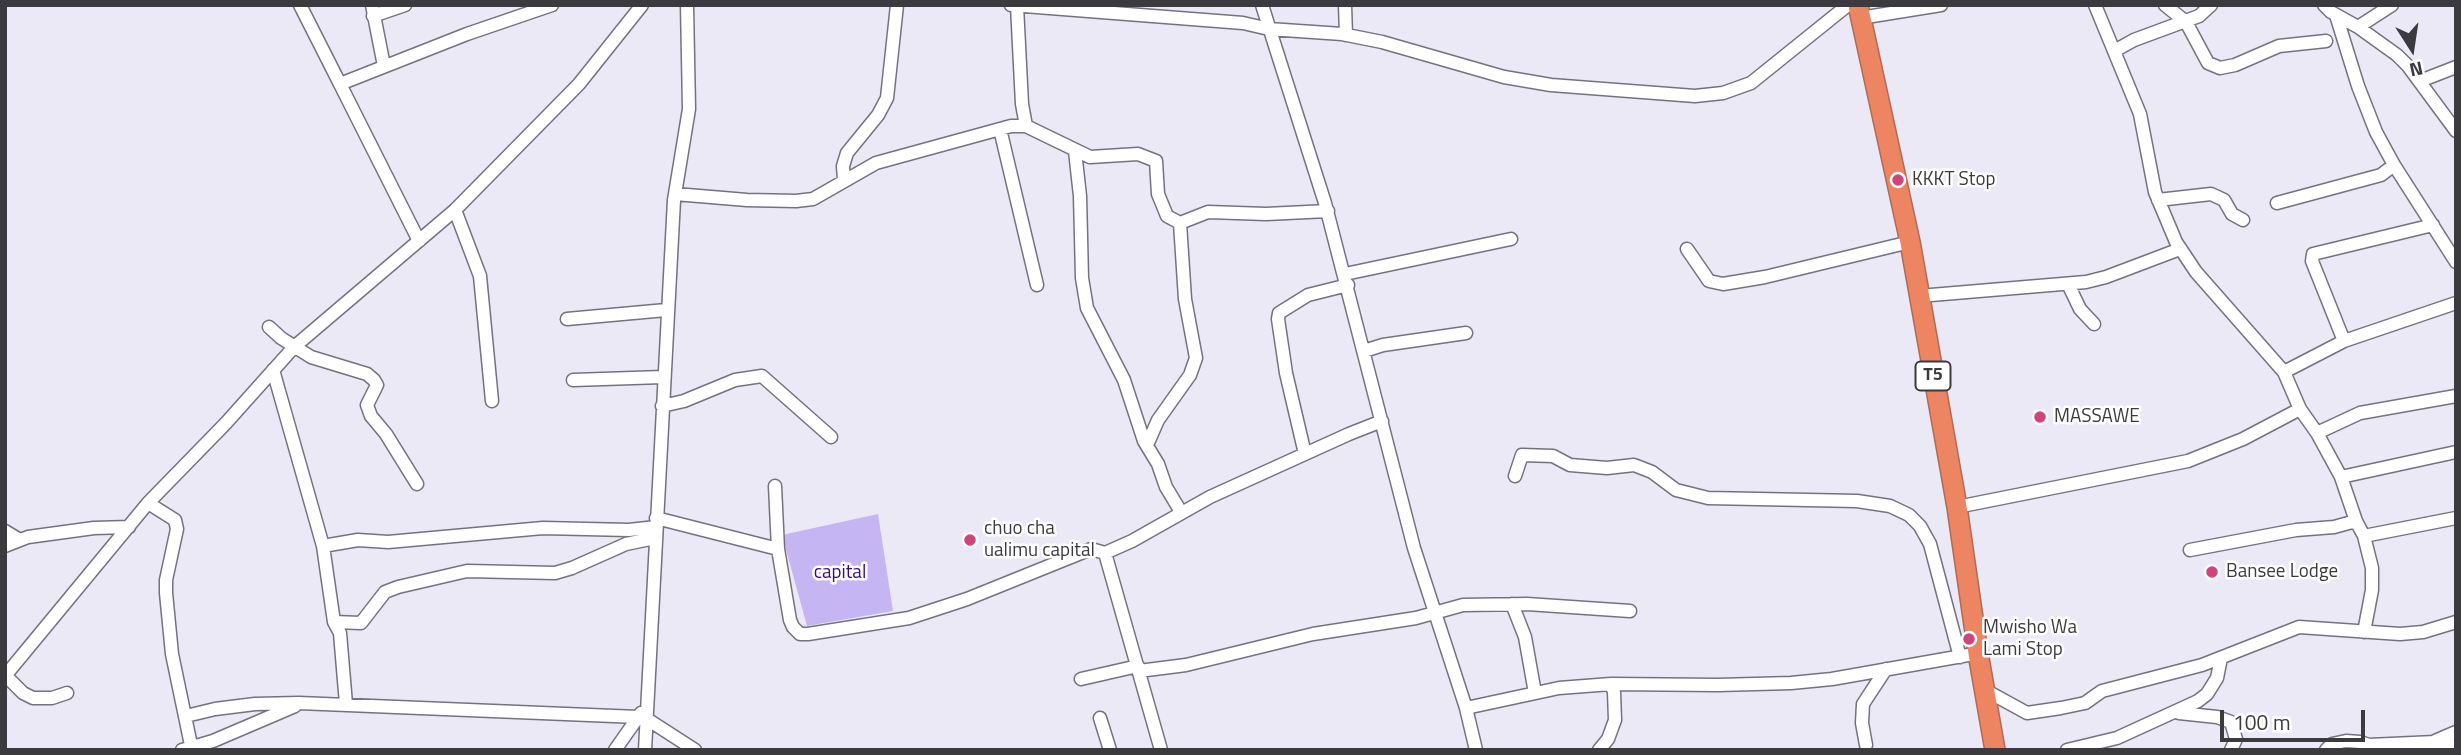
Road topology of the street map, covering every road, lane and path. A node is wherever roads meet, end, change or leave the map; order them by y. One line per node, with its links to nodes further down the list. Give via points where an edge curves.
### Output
1 (300, 5): 28 (street)
2 (404, 5): 17 (street)
3 (552, 5): 25 (street)
4 (642, 5): 38 (street, via 579,84)
5 (687, 5): 35 (street, via 689,109)
6 (897, 5): 34 (street, via 887,98 847,153)
7 (1262, 5): 21 (street)
8 (1345, 5): 22 (street)
9 (1941, 5): 16 (street)
10 (2095, 5): 24 (street)
11 (2165, 5): 19 (street)
12 (2211, 5): 19 (street)
13 (2324, 5): 18 (street)
14 (2392, 5): 20 (street)
15 (1014, 6): 21 (street, via 1244,23); 29 (street)
16 (1855, 9): 22 (street, via 1751,83 1695,96 1504,77); 45 (highway, T5)
17 (373, 10): 25 (street)
18 (2336, 15): 20 (street); 33 (street, via 2372,122)
19 (2186, 22): 23 (street, via 2208,63 2220,68 2279,46); 24 (street)
20 (2358, 27): 27 (street, via 2397,55)
21 (1269, 29): 22 (street); 39 (street)
22 (1346, 35)
23 (2326, 41)
24 (2116, 50): 36 (street, via 2140,114)
25 (384, 66): 28 (street)
26 (2456, 67): 27 (street)
27 (2420, 81): 31 (street)
28 (340, 84): 44 (street)
29 (1026, 126): 30 (street); 32 (street)
30 (1000, 129): 34 (street, via 887,159); 51 (street)
31 (2456, 131)
32 (1075, 151): 41 (street, via 1090,157 1138,154 1156,161 1158,194 1167,216); 73 (street, via 1084,296 1124,380)
33 (2394, 165): 37 (street, via 2381,175); 42 (street)
34 (844, 180): 35 (street, via 820,197 805,201)
35 (675, 194): 54 (street)
36 (2158, 200): 40 (street, via 2211,194 2224,200 2232,214); 47 (street)
37 (2277, 203)
38 (455, 210): 44 (street); 67 (street, via 480,276)
39 (1328, 211): 41 (street, via 1208,212); 49 (street)
40 (2243, 220)
41 (1180, 223): 73 (street, via 1185,299 1196,358 1190,376)
42 (2433, 225): 48 (street); 59 (street, via 2313,254)
43 (1511, 239): 49 (street)
44 (419, 242): 60 (street)
45 (1910, 242): 46 (street, via 1723,284 1709,281); 52 (highway, T5)
46 (1688, 249)
47 (2180, 249): 50 (street, via 2106,277); 63 (street)
48 (2456, 262)
49 (1346, 280): 61 (street); 75 (street, via 1279,313 1286,373)
50 (2068, 284): 52 (street); 56 (street, via 2080,309)
51 (1037, 285)
52 (1919, 296): 81 (highway, T5)
53 (2456, 303): 59 (street)
54 (666, 310): 55 (street); 64 (street)
55 (567, 319)
56 (2094, 324)
57 (270, 327): 60 (street)
58 (1466, 333): 61 (street)
59 (2344, 341): 63 (street)
60 (294, 347): 62 (street); 78 (street, via 374,380 377,385 368,405 371,416)
61 (1364, 351): 70 (street)
62 (273, 370): 80 (street); 91 (street)
63 (2284, 372): 69 (street)
64 (663, 377): 65 (street); 68 (street)
65 (573, 380)
66 (2456, 396): 71 (street, via 2360,413)
67 (492, 401)
68 (662, 406): 72 (street, via 735,380 762,376); 86 (street)
69 (2300, 409): 71 (street); 81 (street, via 2188,461)
70 (1382, 421): 75 (street); 97 (street)
71 (2317, 433): 77 (street)
72 (831, 437)
73 (1146, 445): 82 (street)
74 (2456, 452): 77 (street)
75 (1305, 454): 82 (street)
76 (1515, 476): 101 (street, via 1522,455 1553,456 1570,465 1634,466 1652,472 1676,490 1708,498 1857,501 1890,506 1909,515 1930,544)
77 (2342, 477): 84 (street)
78 (417, 484)
79 (775, 486): 92 (street)
80 (148, 503): 85 (street); 115 (street, via 175,520 177,529 166,593 172,654)
81 (1957, 507): 101 (highway, T5)
82 (1181, 512): 94 (street)
83 (2456, 518): 88 (street)
84 (2356, 521): 88 (street); 93 (street)
85 (130, 527): 89 (street); 105 (street)
86 (656, 528): 91 (street, via 543,528); 92 (street); 98 (street, via 555,573 467,571 398,587 385,592 361,623); 116 (street, via 648,703)
87 (5, 531): 89 (street)
88 (2364, 537): 100 (street, via 2373,576)
89 (18, 539): 90 (street)
90 (5, 546)
91 (323, 546): 98 (street)
92 (778, 549): 94 (street, via 790,620 800,634 808,635 909,618 1091,549)
93 (2190, 550)
94 (1105, 553): 103 (street)
95 (1511, 604): 96 (street); 97 (street, via 1463,606); 110 (street, via 1524,631)
96 (1630, 611)
97 (1434, 613): 103 (street, via 1313,634 1186,665); 113 (street)
98 (334, 622): 112 (street, via 340,633)
99 (2456, 622): 100 (street, via 2423,632)
100 (2364, 632): 102 (street, via 2299,627)
101 (1969, 655): 104 (street); 108 (highway, T5)
102 (2221, 658): 108 (street, via 2102,691 2085,703 2038,712 2027,713); 114 (street, via 2217,678 2207,694)
103 (1139, 668): 106 (street); 127 (street)
104 (1886, 669): 107 (street, via 1791,683); 120 (street, via 1863,704)
105 (5, 676): 109 (street, via 33,698)
106 (1081, 679)
107 (1611, 684): 110 (street); 129 (street, via 1615,720)
108 (1985, 690): 130 (highway, T5)
109 (67, 693)
110 (1535, 693): 113 (street)
111 (302, 703): 112 (street); 115 (street, via 255,704); 122 (street)
112 (346, 704): 116 (street)
113 (1466, 708): 128 (street)
114 (2176, 713): 131 (street, via 2106,742); 132 (street, via 2231,722 2236,739)
115 (186, 716): 122 (street)
116 (642, 718): 123 (street); 124 (street); 125 (street)
117 (1100, 718): 126 (street)
118 (2456, 732): 119 (street)
119 (2435, 741): 121 (street); 133 (street, via 2369,745 2346,741)
120 (1866, 745)
121 (2456, 746)
122 (189, 749)
123 (615, 750)
124 (645, 750)
125 (695, 750)
126 (1110, 750)
127 (1161, 750)
128 (1476, 750)
129 (1599, 750)
130 (1995, 750)
131 (2067, 750)
132 (2231, 750)
133 (2326, 750)

